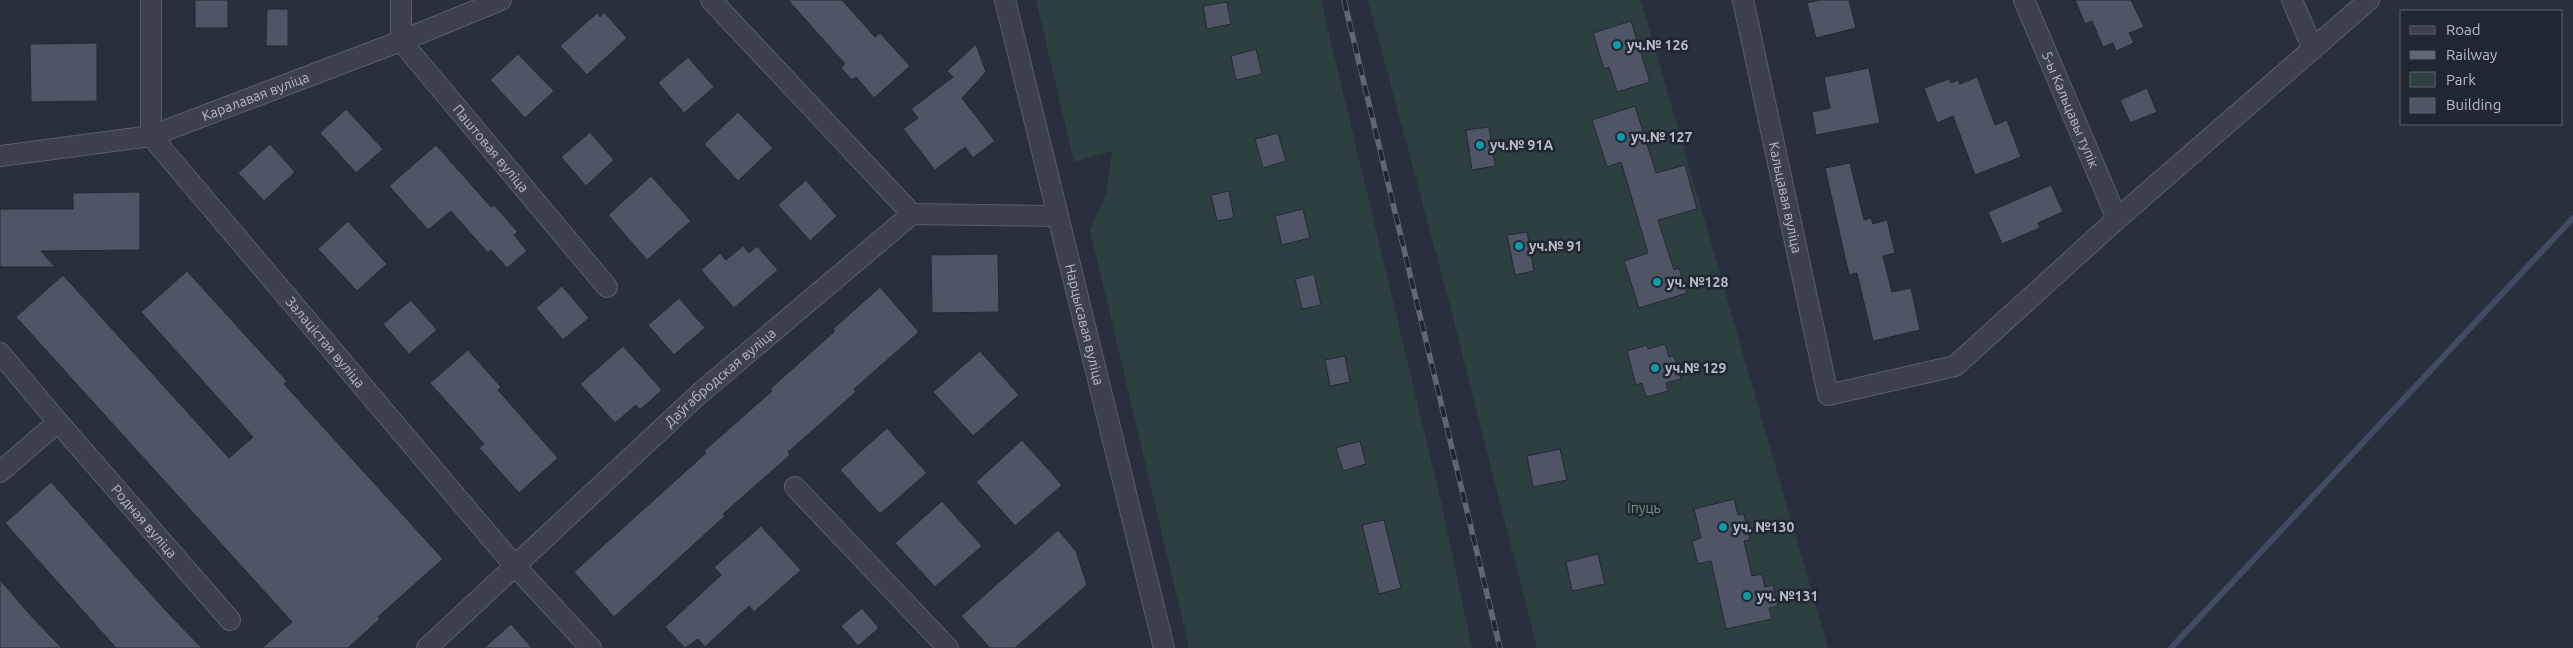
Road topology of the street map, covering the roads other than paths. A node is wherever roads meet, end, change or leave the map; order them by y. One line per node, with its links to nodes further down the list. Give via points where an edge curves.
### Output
1 (151, 0): 12 (street)
2 (401, 0): 10 (street)
3 (501, 0): 10 (street, Каралавая вуліца)
4 (711, 0): 14 (street)
5 (1005, 0): 15 (street, Нарцысавая вуліца)
6 (1743, 0): 16 (street, Кальцавая вуліца, via 1828,395 1955,366)
7 (2024, 0): 16 (street, 5-ы Кальцавы тупік)
8 (2292, 0): 11 (street)
9 (2369, 0): 11 (street)
10 (402, 41): 12 (street, Каралавая вуліца); 17 (street, Паштовая вуліца)
11 (2313, 49): 16 (street)
12 (151, 136): 13 (street, Каралавая вуліца); 22 (street, Залацістая вуліца)
13 (0, 156)
14 (912, 214): 15 (street); 22 (street, Даўгабродская вуліца, via 699,394)
15 (1058, 216): 27 (street, Нарцысавая вуліца)
16 (2117, 218)
17 (607, 287)
18 (0, 353): 19 (street, Родная вуліца)
19 (58, 422): 20 (street); 23 (street, Родная вуліца)
20 (0, 472)
21 (795, 487): 26 (street)
22 (514, 565): 24 (street, Даўгабродская вуліца); 25 (street, Залацістая вуліца)
23 (230, 620)
24 (427, 648)
25 (591, 648)
26 (948, 648)
27 (1164, 648)

